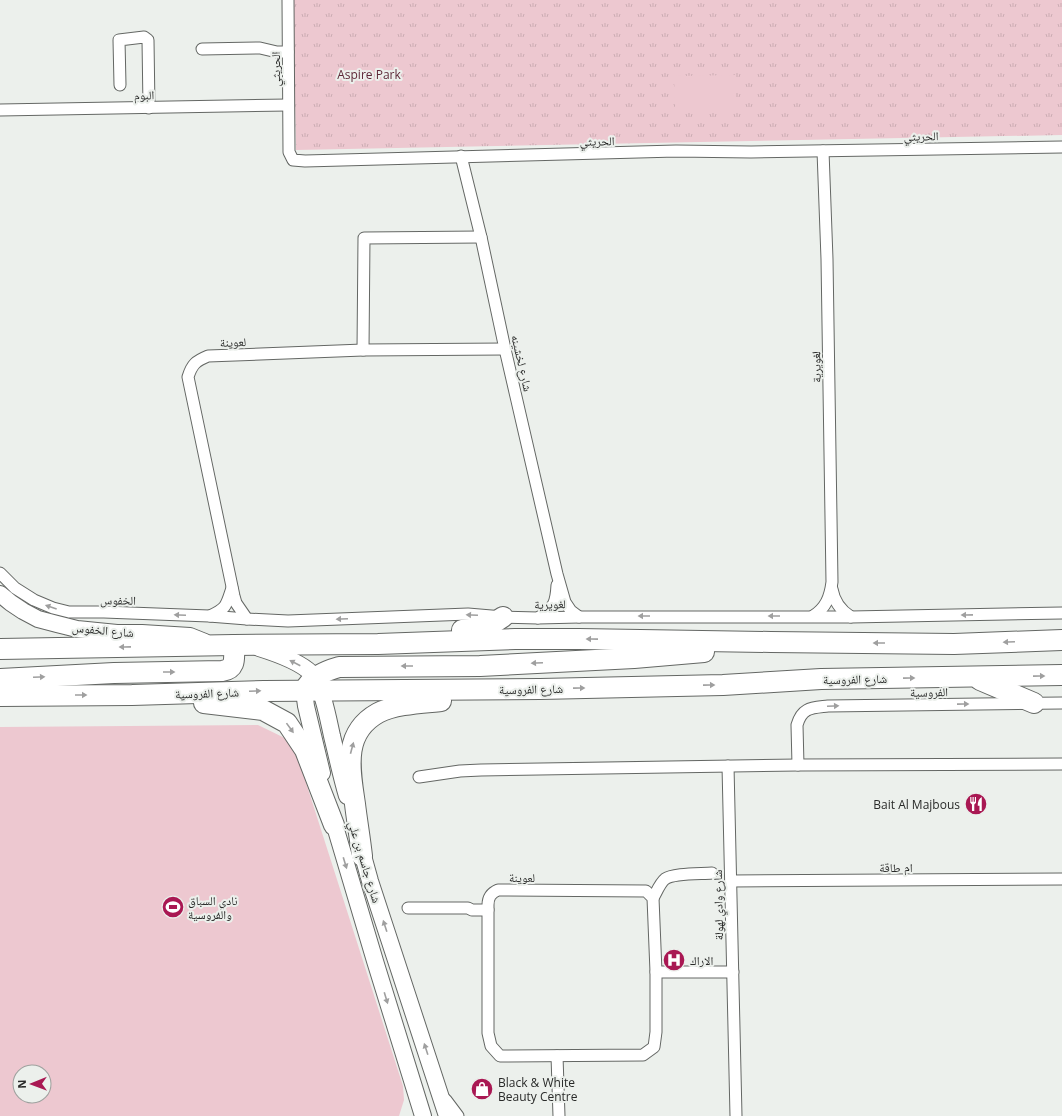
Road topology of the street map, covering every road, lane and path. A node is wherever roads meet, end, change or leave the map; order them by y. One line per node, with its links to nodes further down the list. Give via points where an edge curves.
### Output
1 (288, 0): 2 (street, الحريثي)
2 (288, 48): 3 (street, via 272,45 260,48); 5 (street, الحريثي)
3 (202, 50)
4 (120, 85): 6 (street, via 119,40 148,40)
5 (288, 105): 6 (street, البوم); 10 (street, الحريثي, via 289,152 293,160)
6 (150, 108): 7 (street, البوم)
7 (0, 110)
8 (1062, 147): 9 (street, الحريثي)
9 (823, 151): 10 (street, الحريثي, via 676,151); 16 (street, لغويرية)
10 (461, 156): 11 (street, شارع لخشينه)
11 (481, 237): 12 (street, شارع لخشينه); 13 (street, via 364,238)
12 (505, 349): 13 (street, لعوينة); 15 (street, شارع لخشينه)
13 (363, 350): 17 (street, لعوينة, via 208,356 198,360 190,368 188,377)
14 (0, 573): 20 (street, الخفوس, one-way to 14, via 60,610 21,593)
15 (557, 574): 21 (street, شارع لخشينه, via 565,602 571,611); 25 (street, شارع لخشينه, via 555,603)
16 (832, 582): 22 (street, لغويرية, via 825,606); 23 (street, لغويرية, via 836,603)
17 (232, 587): 20 (street, via 225,607); 26 (street, لعوينة, via 236,603)
18 (0, 594): 30 (street, شارع الخفوس, via 23,612 38,619 77,629 190,636)
19 (1062, 614): 23 (street, one-way to 23)
20 (209, 616): 26 (street, الخفوس)
21 (579, 616): 22 (street, لغويرية, one-way to 21); 25 (street, لغويرية)
22 (813, 616): 23 (street)
23 (851, 616)
24 (503, 617): 25 (street, لغويرية); 26 (street, لغويرية, one-way to 26, via 468,614 288,621); 29 (highway, via 488,627)
25 (538, 618)
26 (247, 619)
27 (1062, 640): 28 (highway, one-way to 28, via 954,644)
28 (771, 642): 29 (highway, one-way to 29, via 571,639); 36 (highway, one-way to 36, via 718,651 634,658 480,666 346,666 327,670)
29 (378, 644): 31 (highway)
30 (212, 645): 31 (highway); 32 (highway, one-way to 32)
31 (241, 645): 35 (highway, one-way to 31, via 222,671 232,666); 36 (street, one-way to 31, via 310,673 302,666 279,654)
32 (0, 649)
33 (1062, 676): 34 (highway, شارع الفروسية, one-way to 33)
34 (974, 677): 37 (highway, شارع الفروسية, one-way to 34, via 723,685 821,679); 40 (highway)
35 (0, 679)
36 (313, 687): 37 (highway, شارع الفروسية); 38 (highway, شارع الفروسية, one-way to 36); 42 (street, شارع جاسم بن علي); 43 (street, شارع جاسم بن علي, via 304,697)
37 (540, 689): 49 (highway, one-way to 37, via 350,762 352,745 362,727 370,719 379,713 401,706 478,699)
38 (132, 695): 39 (highway, شارع الفروسية, one-way to 38); 48 (highway, one-way to 48, via 262,710 287,723 305,750)
39 (0, 696)
40 (1034, 703): 41 (street, الفروسية); 45 (street, الفروسية, one-way to 40, via 797,725 799,719 810,708)
41 (1062, 703)
42 (327, 715): 43 (street, via 317,708 311,711); 49 (street, شارع جاسم بن علي)
43 (308, 718): 48 (street, شارع جاسم بن علي)
44 (1062, 764): 45 (street)
45 (798, 765): 46 (street)
46 (728, 766): 47 (street, via 481,770); 52 (street, شارع وادي لهولة)
47 (419, 777)
48 (334, 825): 60 (street, شارع جاسم بن علي, one-way to 60)
49 (362, 856): 59 (street, شارع جاسم بن علي, one-way to 49)
50 (712, 873): 53 (street, via 670,876 664,880)
51 (1062, 879): 52 (street, ام طاقة)
52 (731, 881): 57 (street, شارع وادي لهولة)
53 (653, 898): 55 (street, لعوينة, via 646,891 498,890 488,898); 56 (street)
54 (408, 908): 55 (street, via 468,908 472,905)
55 (488, 908): 58 (street, via 488,1033 491,1046 500,1056)
56 (656, 972): 57 (street); 58 (street, via 654,1047 643,1055)
57 (733, 972): 64 (street, شارع وادي لهولة)
58 (557, 1056): 63 (street)
59 (438, 1086): 61 (street, شارع جاسم بن علي); 62 (street)
60 (423, 1116)
61 (447, 1116)
62 (458, 1116)
63 (558, 1116)
64 (736, 1116)

